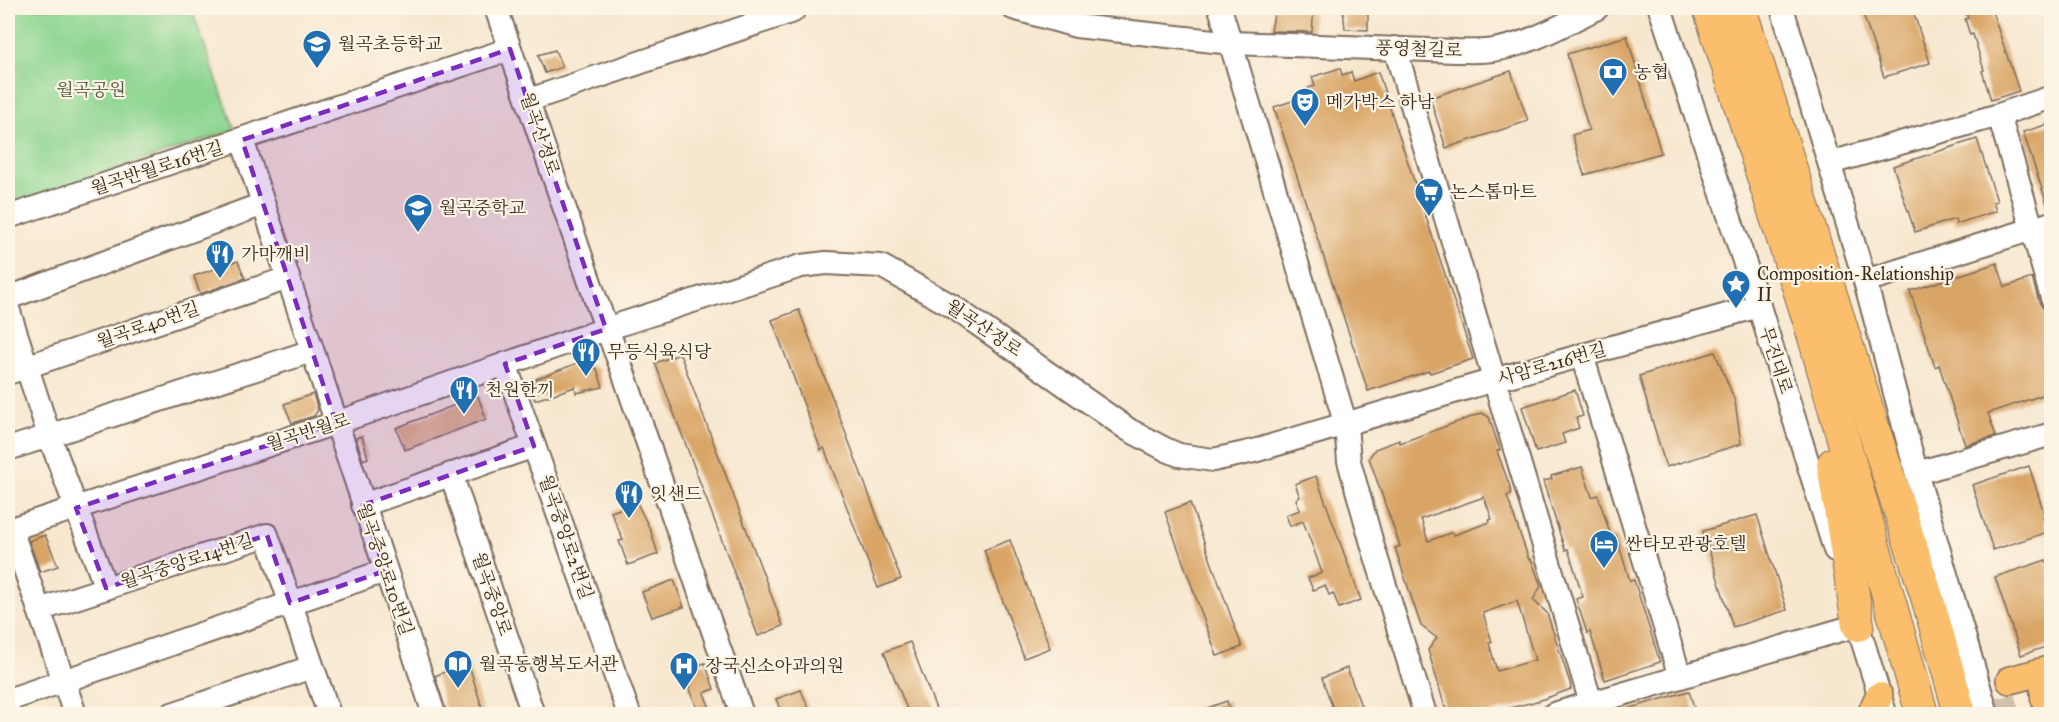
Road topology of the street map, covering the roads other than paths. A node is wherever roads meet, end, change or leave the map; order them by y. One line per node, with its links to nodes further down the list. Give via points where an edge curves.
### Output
1 (496, 8): 12 (street, 월곡산정로)
2 (1013, 8): 10 (street, 풍영철길로, via 1076,26)
3 (1221, 8): 10 (street)
4 (1597, 8): 11 (street, 풍영철길로, via 1536,38 1492,50)
5 (1660, 8): 25 (street, 무진대로)
6 (1709, 8): 27 (highway)
7 (1740, 8): 47 (highway)
8 (1782, 8): 17 (street)
9 (793, 12): 14 (street)
10 (1232, 43): 11 (street, 풍영철길로); 35 (street)
11 (1395, 48): 33 (street)
12 (510, 49): 14 (street, 월곡산정로); 16 (street)
13 (2052, 97): 15 (street)
14 (529, 100): 28 (street, 월곡산정로)
15 (1999, 115): 17 (street); 20 (street)
16 (242, 140): 18 (street, 월곡반월로16번길); 19 (street, 월곡반월로16번길)
17 (1830, 163): 22 (street)
18 (263, 204): 21 (street, 월곡반월로16번길); 23 (street)
19 (8, 217)
20 (2042, 226): 22 (street); 24 (street)
21 (288, 278): 29 (street, 월곡반월로16번길); 32 (street, 월곡로40번길)
22 (1865, 281): 40 (street)
23 (8, 298)
24 (2052, 298)
25 (1759, 306): 30 (street, 사암로216번길); 50 (street, 무진대로)
26 (8, 309): 32 (street)
27 (1811, 327): 50 (highway); 70 (highway)
28 (606, 329): 31 (street, 월곡반월로); 35 (street, 월곡산정로, via 801,266 881,266 952,306 1129,430 1179,455 1199,459 1229,457); 67 (street, 월곡산정로)
29 (312, 351): 34 (street, 월곡반월로16번길); 36 (street)
30 (1582, 355): 33 (street, 사암로216번길); 54 (street)
31 (505, 364): 34 (street, 월곡반월로); 38 (street, 월곡중앙로2번길)
32 (17, 369): 36 (street)
33 (1494, 380): 35 (street, 사암로216번길); 58 (street)
34 (336, 423): 42 (street, 월곡중앙로10번길); 43 (street, 월곡반월로)
35 (1346, 425): 68 (street, via 1349,460 1373,548)
36 (49, 435): 39 (street); 43 (street)
37 (2052, 435): 40 (street)
38 (534, 446): 41 (street); 61 (street, 월곡중앙로2번길)
39 (8, 449)
40 (1917, 473): 51 (street)
41 (451, 474): 42 (street); 66 (street, 월곡중앙로)
42 (363, 505): 45 (street, 월곡중앙로10번길)
43 (76, 508): 44 (street, 월곡반월로); 46 (street)
44 (9, 530): 49 (street)
45 (386, 571): 48 (street); 65 (street, 월곡중앙로10번길)
46 (106, 588): 48 (street, 월곡중앙로14번길, via 267,535); 49 (street, 월곡중앙로14번길)
47 (1927, 597): 51 (highway); 71 (highway)
48 (290, 603): 52 (street, 월곡중앙로14번길); 56 (street)
49 (39, 610): 56 (street)
50 (1858, 626): 54 (street); 59 (street, 무진대로)
51 (1967, 649): 55 (street, via 1988,671); 72 (street)
52 (312, 668): 63 (street); 64 (street, 월곡중앙로14번길)
53 (2051, 670): 55 (main road); 60 (main road, via 2044,684 2044,700)
54 (1680, 677): 58 (street)
55 (2010, 680)
56 (63, 681): 57 (street); 62 (street)
57 (8, 700)
58 (1591, 703): 69 (street)
59 (1878, 708)
60 (2052, 712)
61 (624, 713)
62 (75, 714)
63 (172, 714)
64 (329, 714)
65 (434, 714)
66 (533, 714)
67 (742, 714)
68 (1425, 714)
69 (1554, 714)
70 (1922, 714)
71 (1960, 714)
72 (1987, 714)

